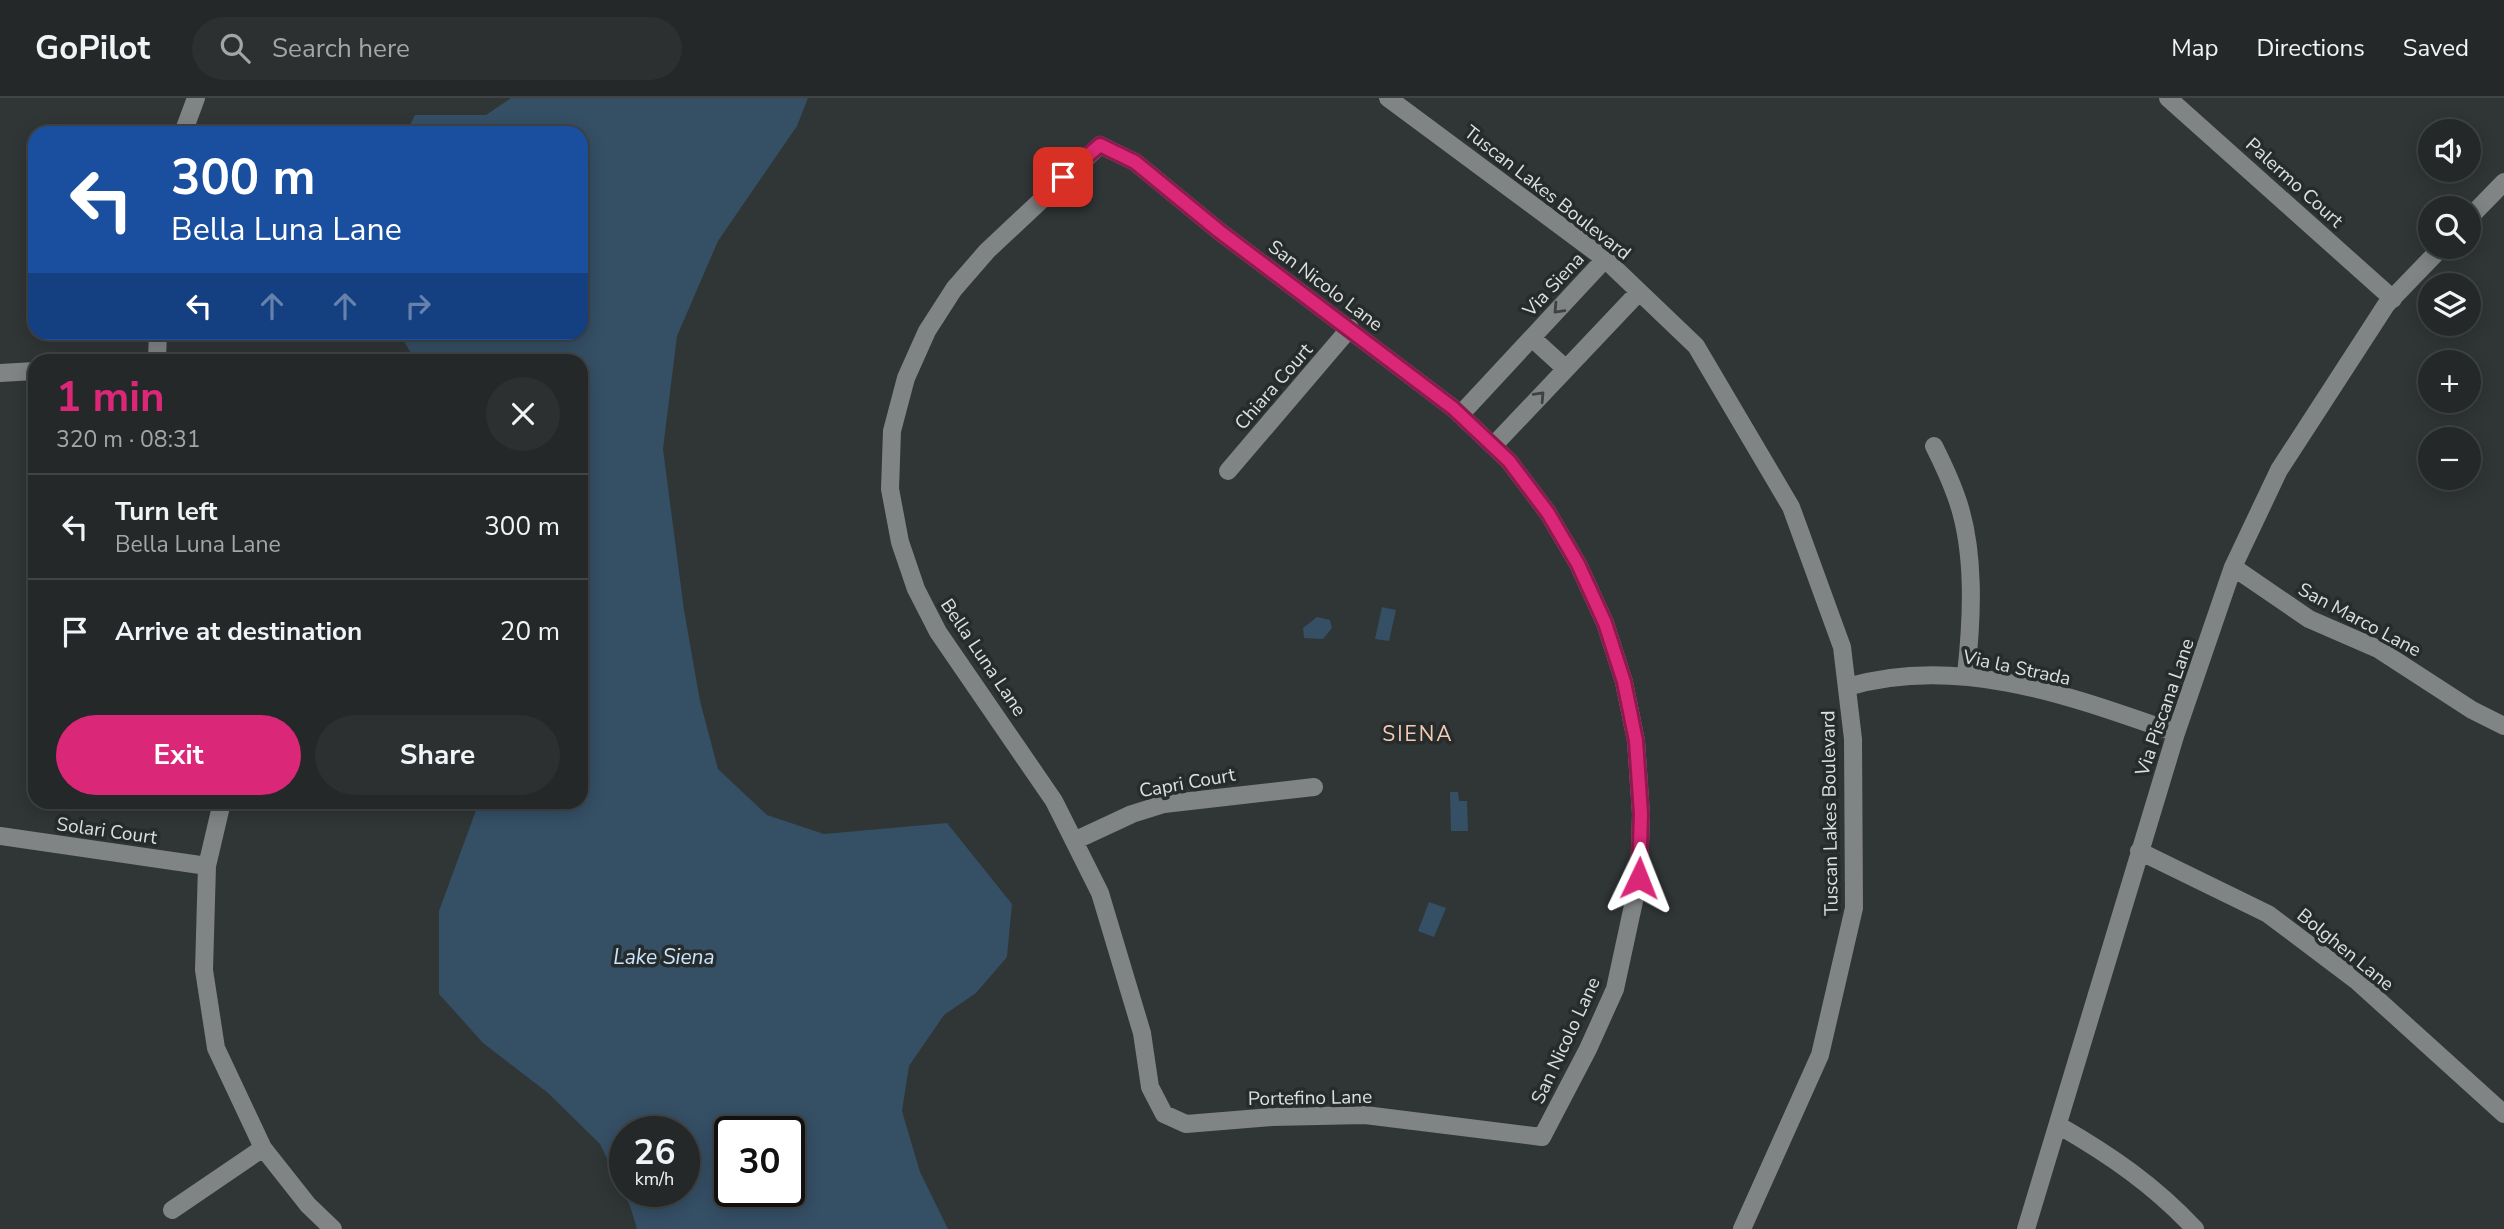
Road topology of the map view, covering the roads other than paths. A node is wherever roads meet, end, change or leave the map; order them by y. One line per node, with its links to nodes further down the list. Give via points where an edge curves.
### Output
1 (196, 98): 4 (street)
2 (1388, 98): 8 (street, Tuscan Lakes Boulevard)
3 (2168, 98): 11 (street, Palermo Court)
4 (186, 126)
5 (1100, 145): 12 (street, San Nicolo Lane, via 1135,162); 29 (street, Bella Luna Lane, via 987,251 954,289 916,354 892,431 890,489 900,542 916,589 938,632 1054,801)
6 (2504, 182): 7 (street)
7 (2481, 206)
8 (1605, 259): 10 (street, Tuscan Lakes Boulevard); 13 (street, Via Siena, one-way to 13)
9 (2431, 259): 11 (street, Via Piscana Lane)
10 (1639, 292): 14 (street); 23 (street, Tuscan Lakes Boulevard, via 1696,346 1791,508 1842,647)
11 (2393, 299): 21 (street, Via Piscana Lane, via 2278,470)
12 (1350, 328): 17 (street, San Nicolo Lane); 20 (street, Chiara Court)
13 (1532, 338): 14 (street, Via Siena); 17 (street, Via Siena)
14 (1566, 369): 18 (street, one-way to 14)
15 (28, 372): 16 (street)
16 (0, 373)
17 (1460, 415): 18 (street, San Nicolo Lane)
18 (1493, 446): 35 (street, San Nicolo Lane, via 1548,513 1578,564 1620,670 1637,753 1639,878 1615,989)
19 (1934, 446): 22 (street, via 1957,498 1965,536 1972,602)
20 (1227, 471)
21 (2233, 567): 24 (street, San Marco Lane, via 2309,619 2378,649); 25 (street, Via Piscana Lane)
22 (1966, 675): 23 (street, Via la Strada, via 1881,677); 25 (street, Via la Strada, via 2092,705)
23 (1847, 687): 39 (street, Tuscan Lakes Boulevard, via 1853,739 1854,908 1820,1055)
24 (2504, 726)
25 (2176, 733): 30 (street, Via Piscana Lane)
26 (1314, 788): 29 (street, Capri Court, via 1164,804)
27 (220, 809): 31 (street)
28 (0, 836): 31 (street, Solari Court)
29 (1074, 841): 32 (street, Bella Luna Lane, via 1100,893 1142,1033 1150,1087)
30 (2139, 851): 33 (street, Bolghen Lane, via 2268,914 2357,981); 34 (street, Via Piscana Lane)
31 (207, 866): 36 (street, via 204,970 216,1048)
32 (1164, 1114): 35 (street, Portefino Lane, via 1186,1124 1365,1115)
33 (2504, 1114)
34 (2058, 1125): 40 (street, Via Piscana Lane); 41 (street, via 2120,1161)
35 (1542, 1138)
36 (263, 1148): 37 (street); 38 (street, via 307,1205)
37 (172, 1210)
38 (333, 1229)
39 (1742, 1229)
40 (2026, 1229)
41 (2195, 1229)

